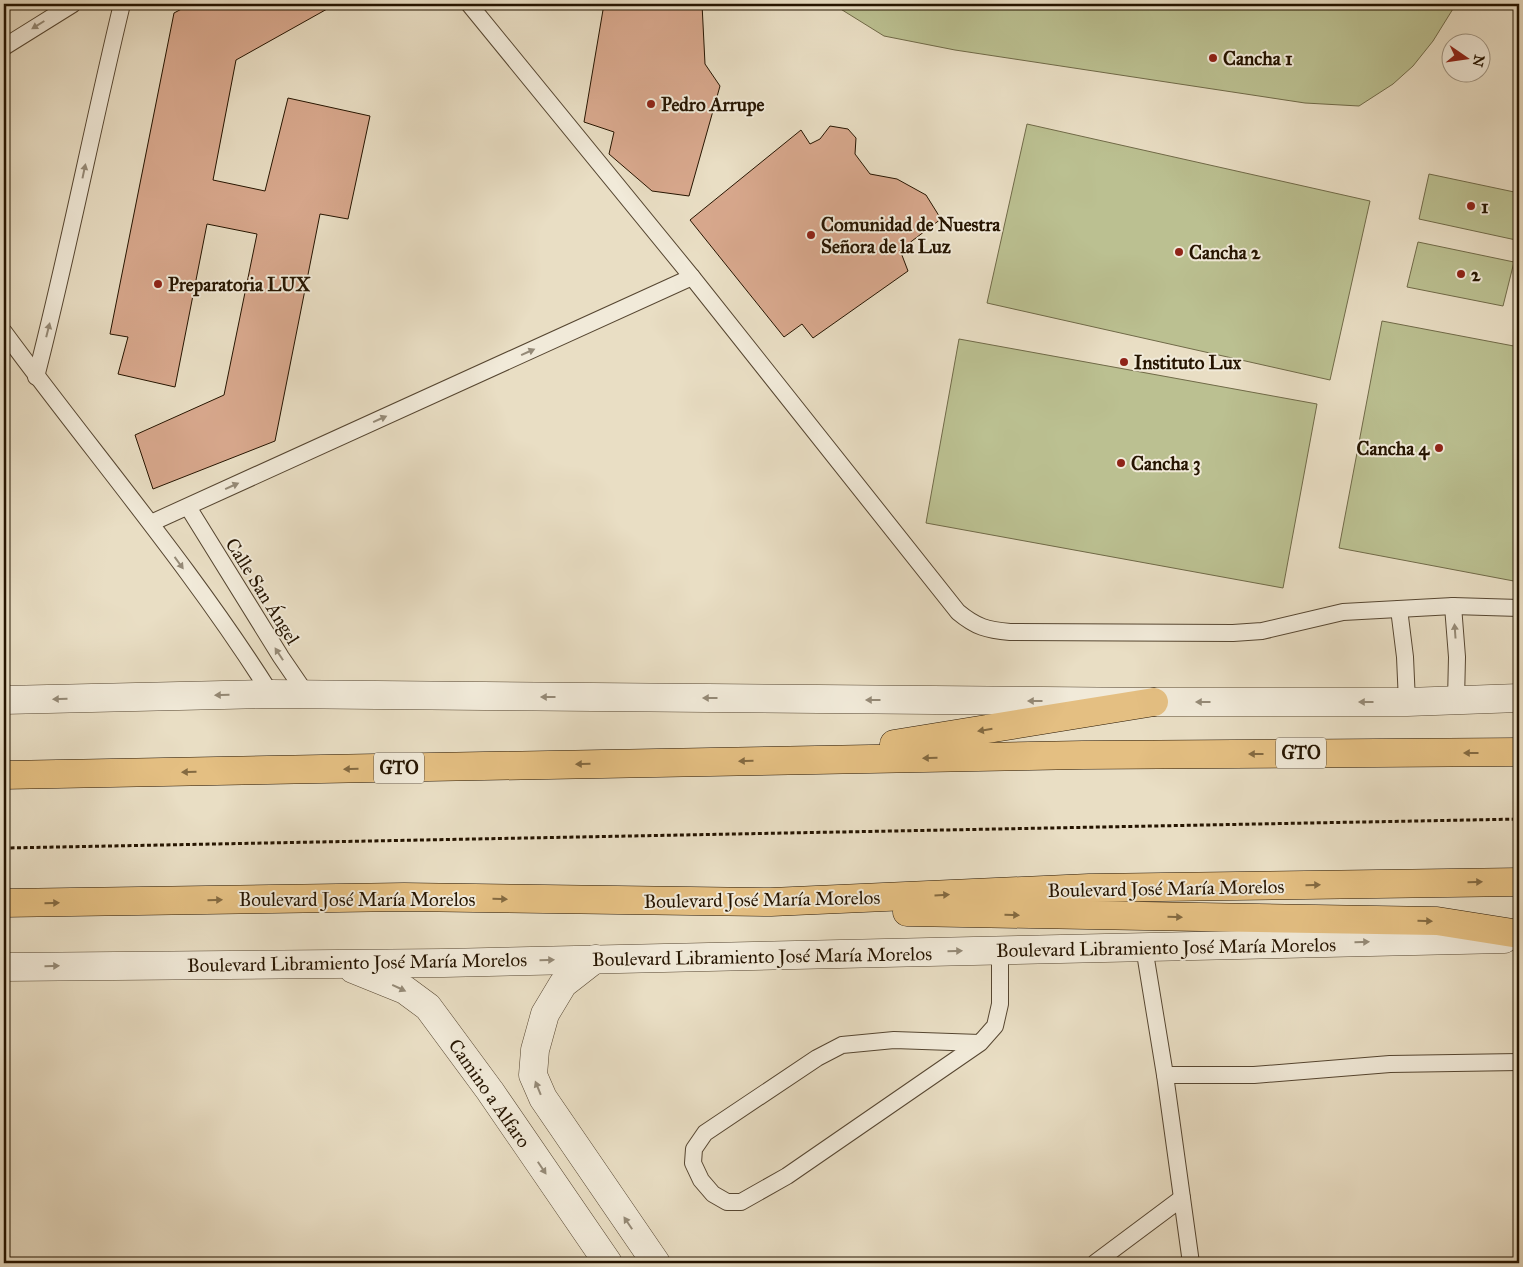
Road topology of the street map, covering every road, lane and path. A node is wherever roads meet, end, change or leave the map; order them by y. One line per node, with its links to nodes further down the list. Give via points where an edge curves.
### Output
1 (73, 4): 4 (lane, one-way to 4)
2 (122, 4): 7 (lane, one-way to 2)
3 (469, 4): 5 (lane)
4 (4, 47)
5 (692, 277): 8 (lane, one-way to 5); 12 (lane, via 958,612 987,630 1262,631 1343,612)
6 (4, 332): 7 (lane)
7 (36, 377): 9 (lane)
8 (188, 506): 9 (lane); 14 (lane, Calle San Ángel, one-way to 8)
9 (151, 523): 13 (lane, one-way to 13)
10 (1453, 606): 11 (lane); 12 (lane); 17 (lane, one-way to 10)
11 (1519, 608)
12 (1399, 609): 19 (lane)
13 (271, 694): 14 (street); 16 (street, one-way to 16)
14 (307, 695): 18 (street, one-way to 14)
15 (1519, 698): 17 (street)
16 (4, 700)
17 (1456, 700): 19 (street)
18 (1154, 702): 19 (street, one-way to 18); 21 (main road, one-way to 21)
19 (1407, 702)
20 (1519, 752): 21 (main road, GTO, one-way to 21)
21 (795, 760): 22 (main road, GTO, one-way to 22)
22 (4, 775)
23 (1519, 819): 24 (path)
24 (4, 848)
25 (1519, 882): 26 (main road, Boulevard José María Morelos, one-way to 25, via 1089,888)
26 (771, 902): 27 (main road, Boulevard José María Morelos, one-way to 26, via 404,897); 28 (main road, one-way to 28, via 922,913 1437,921)
27 (4, 903)
28 (1519, 934)
29 (1519, 939): 30 (street, Boulevard Libramiento José María Morelos, one-way to 29)
30 (1144, 947): 31 (street, Boulevard Libramiento José María Morelos); 37 (lane)
31 (1000, 950): 32 (street, Boulevard Libramiento José María Morelos, one-way to 31); 35 (lane, via 1000,1004 995,1026)
32 (595, 959): 33 (street, Boulevard Libramiento José María Morelos, one-way to 32); 40 (street, one-way to 32, via 542,1098 533,1075 535,1050 545,1014 563,984)
33 (338, 964): 34 (street, Boulevard Libramiento José María Morelos, one-way to 33); 39 (street, Camino a Alfaro, one-way to 39, via 405,990 428,1007)
34 (4, 967)
35 (980, 1043): 35 (lane, via 894,1040 842,1046 817,1058 705,1133 694,1149 693,1163 713,1194 727,1202 741,1202 787,1176)
36 (1519, 1062): 37 (lane, via 1390,1064 1254,1075)
37 (1165, 1074): 38 (lane)
38 (1182, 1198): 41 (lane); 42 (lane)
39 (608, 1263)
40 (656, 1263)
41 (1096, 1263)
42 (1191, 1263)

